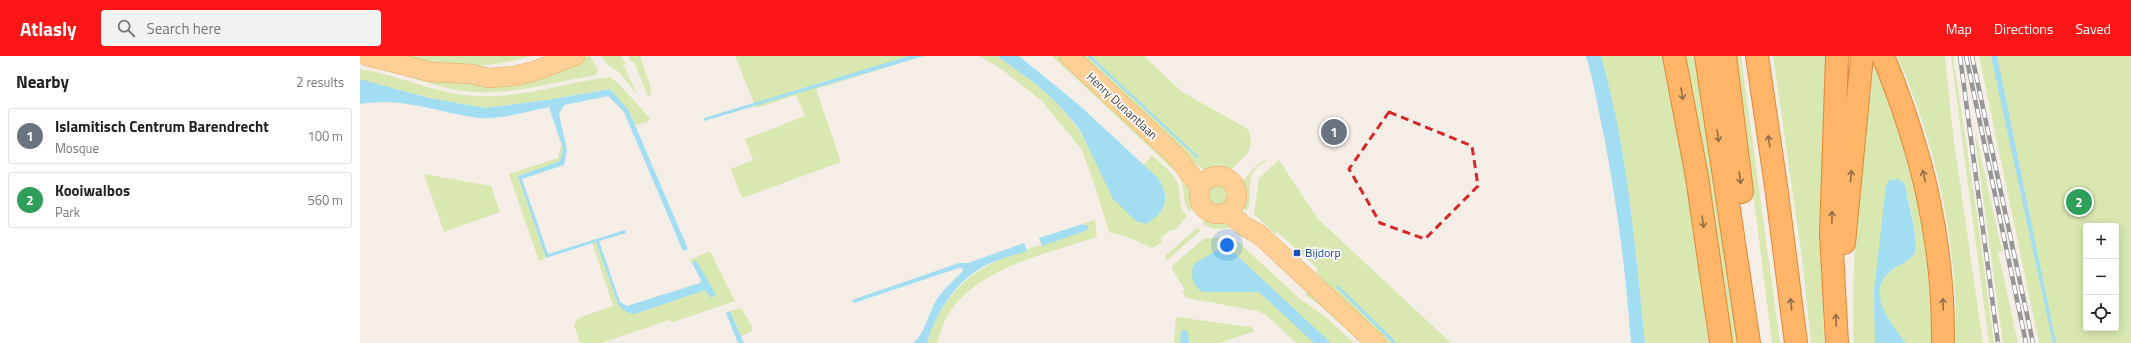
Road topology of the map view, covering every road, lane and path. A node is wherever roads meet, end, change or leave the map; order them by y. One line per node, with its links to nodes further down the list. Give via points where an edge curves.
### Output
1 (367, 56): 12 (main road, via 431,72)
2 (541, 56): 12 (main road)
3 (575, 56): 12 (main road, via 514,76 489,78)
4 (1069, 56): 13 (main road, Henry Dunantlaan)
5 (1674, 56): 17 (highway, one-way to 17, via 1696,177)
6 (1706, 56): 18 (highway, one-way to 18)
7 (1725, 56): 19 (highway, one-way to 19)
8 (1757, 56): 20 (highway, one-way to 8)
9 (1862, 56): 15 (highway, one-way to 9, via 1845,235)
10 (1883, 56): 22 (highway, one-way to 10, via 1940,267 1932,210 1906,115)
11 (1837, 64): 15 (highway, one-way to 11, via 1831,234)
12 (471, 74)
13 (1205, 182): 14 (main road, via 1222,176 1231,181 1237,194); 14 (main road, via 1199,199 1204,209 1214,214)
14 (1232, 208): 16 (main road, via 1252,222 1260,235)
15 (1836, 298): 21 (highway, one-way to 15)
16 (1376, 343)
17 (1721, 343)
18 (1749, 343)
19 (1760, 343)
20 (1796, 343)
21 (1837, 343)
22 (1943, 343)

